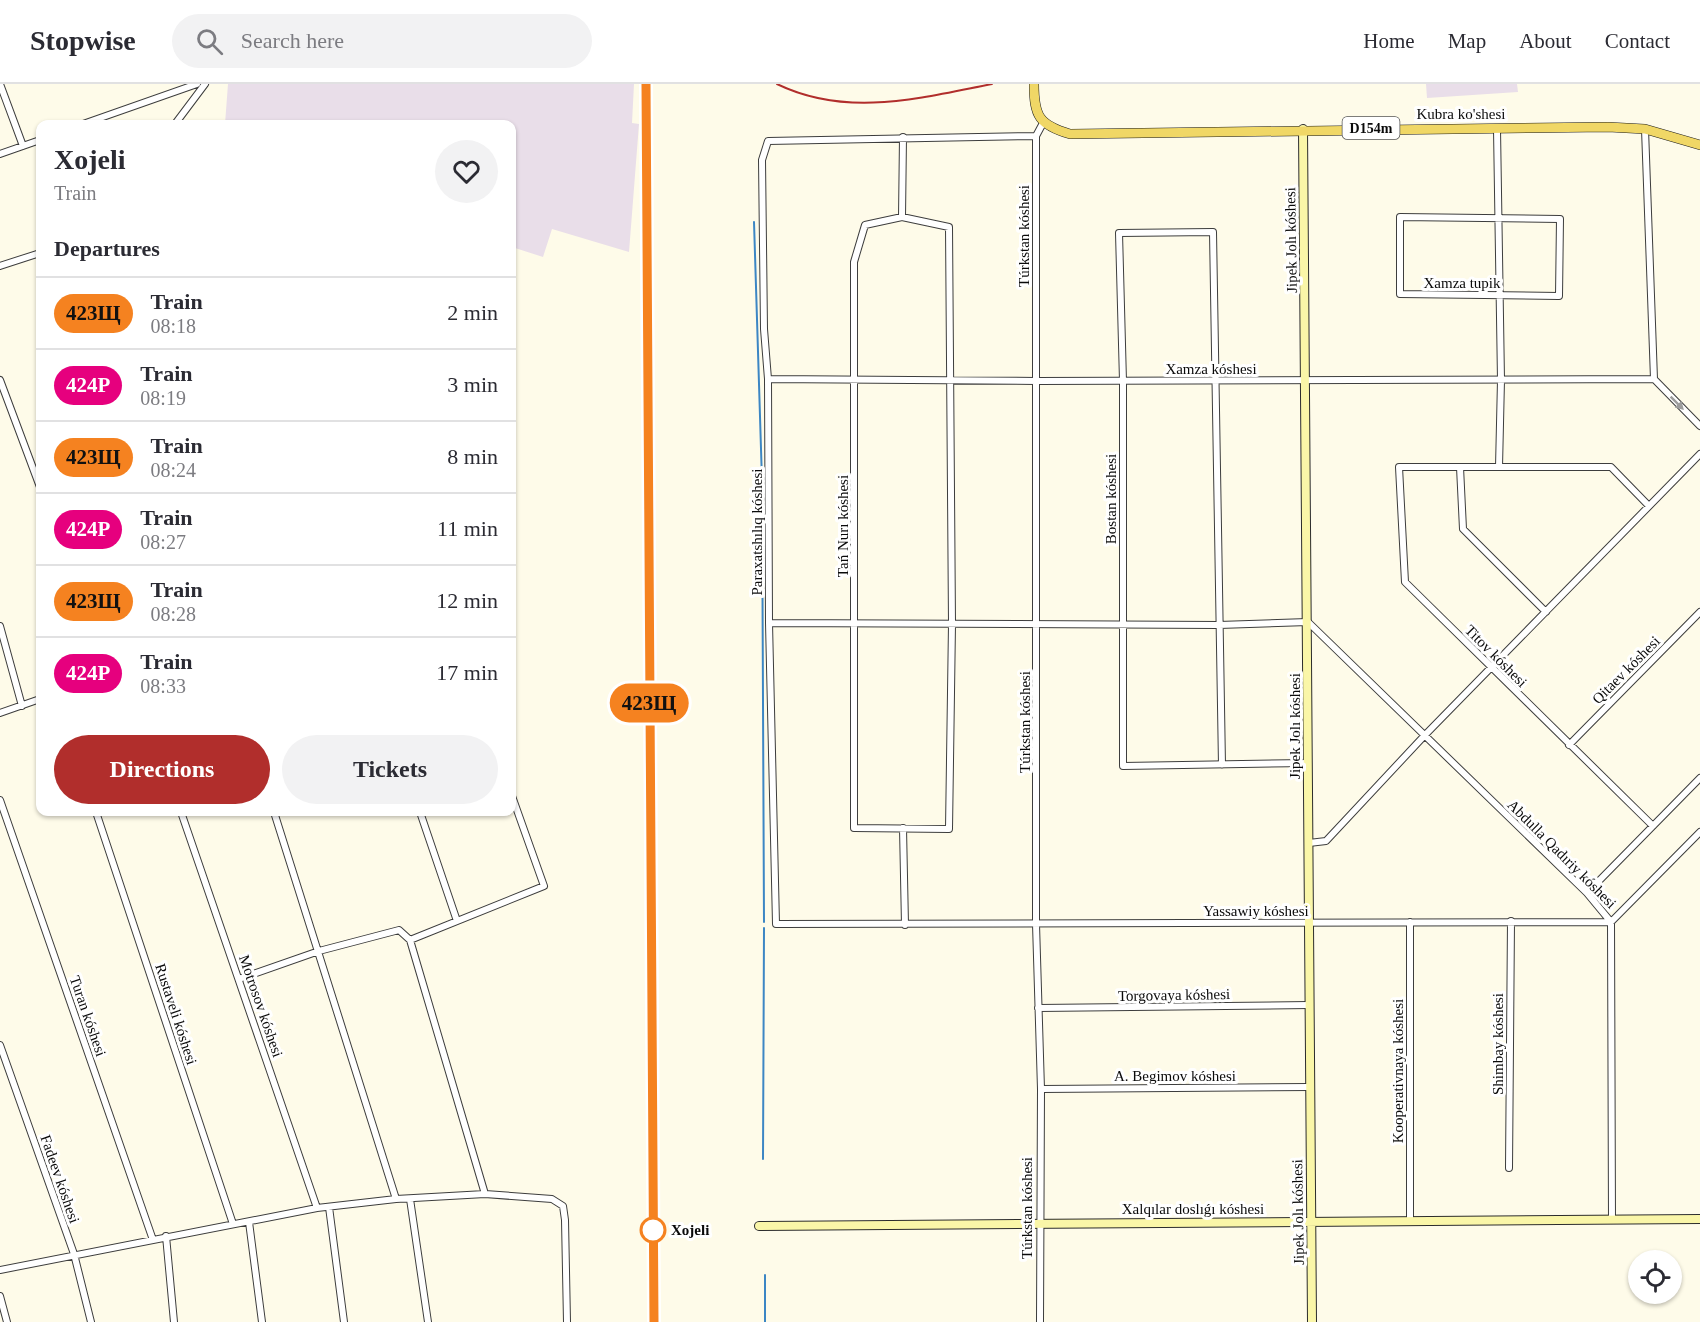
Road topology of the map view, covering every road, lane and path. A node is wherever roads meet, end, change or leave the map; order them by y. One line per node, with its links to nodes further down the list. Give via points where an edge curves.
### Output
1 (0, 84): 15 (street)
2 (197, 84): 5 (street)
3 (205, 84): 6 (street)
4 (1034, 84): 7 (main road, via 1036,111)
5 (94, 120)
6 (178, 120)
7 (1043, 123): 8 (main road, Kubra ko'shesi / D154m, via 1070,134); 11 (street, Túrkstan kóshesi)
8 (1303, 129): 9 (main road, Kubra ko'shesi / D154m); 31 (street, Jipek Jolı kóshesi)
9 (1497, 129): 10 (main road, Kubra ko'shesi / D154m); 18 (street)
10 (1646, 129): 14 (main road, Kubra ko'shesi / D154m); 24 (street)
11 (1036, 136): 12 (street); 28 (street, Túrkstan kóshesi)
12 (903, 137): 17 (street); 23 (street, Paraxatshılıq kóshesi, via 768,141 762,160)
13 (36, 141): 15 (street)
14 (1700, 145)
15 (23, 146): 16 (street)
16 (0, 154)
17 (902, 217): 22 (street, Tań Nurı kóshesi, via 865,225 854,262); 26 (street, via 948,227)
18 (1498, 218): 21 (street); 21 (street, Xamza tupik, via 1560,219 1559,296); 21 (street, Xamza tupik, via 1400,217 1400,294)
19 (36, 254): 20 (street)
20 (0, 266)
21 (1500, 295): 27 (street)
22 (855, 378): 23 (street, Xamza kóshesi); 26 (street, Xamza kóshesi); 42 (street, Tań Nurı kóshesi)
23 (768, 379): 41 (street, Paraxatshılıq kóshesi)
24 (1654, 379): 27 (street, Xamza kóshesi); 32 (street, one-way to 32)
25 (0, 380): 36 (street)
26 (951, 380): 28 (street, Xamza kóshesi); 43 (street)
27 (1501, 380): 31 (street, Xamza kóshesi); 35 (street)
28 (1037, 381): 29 (street, Xamza kóshesi); 44 (street, Túrkstan kóshesi)
29 (1123, 381): 30 (street, Xamza kóshesi); 30 (street, Bostan kóshesi, via 1119,232 1214,232); 45 (street, Bostan kóshesi)
30 (1216, 381): 31 (street, Xamza kóshesi); 46 (street)
31 (1306, 381): 40 (street, Jipek Jolı kóshesi)
32 (1700, 426)
33 (1700, 454): 37 (street)
34 (1460, 467): 35 (street); 38 (street, via 1463,529); 48 (street, Titov kóshesi, via 1399,467 1405,582)
35 (1499, 467): 37 (street, via 1611,467)
36 (36, 476)
37 (1649, 506): 38 (street)
38 (1546, 612): 48 (street)
39 (1700, 612): 53 (street, Qitaev kóshesi)
40 (1308, 622): 46 (street); 52 (street, Abdulla Qadıriy kóshesi); 54 (street, Jipek Jolı kóshesi)
41 (769, 623): 42 (street); 73 (street, Paraxatshılıq kóshesi)
42 (855, 624): 43 (street); 64 (street, Tań Nurı kóshesi, via 854,828)
43 (952, 624): 44 (street); 64 (street, via 950,828)
44 (1038, 624): 45 (street); 74 (street, Túrkstan kóshesi)
45 (1122, 624): 46 (street); 55 (street, Bostan kóshesi, via 1123,766)
46 (1219, 625): 55 (street)
47 (0, 626): 50 (street)
48 (1490, 668): 52 (street); 53 (street, Titov kóshesi)
49 (36, 701): 50 (street)
50 (22, 706): 51 (street)
51 (0, 713)
52 (1425, 735): 66 (street, via 1326,841); 67 (street, Abdulla Qadıriy kóshesi)
53 (1569, 745): 63 (street, Titov kóshesi)
54 (1308, 764): 55 (street); 66 (street, Jipek Jolı kóshesi)
55 (1222, 765)
56 (1700, 778): 63 (street)
57 (0, 800): 99 (street, Turan kóshesi)
58 (516, 807): 68 (street, via 544,886)
59 (97, 816): 95 (street, Rustaveli kóshesi)
60 (182, 816): 78 (street, Motrosov kóshesi)
61 (275, 816): 77 (street)
62 (421, 816): 68 (street)
63 (1653, 826): 67 (street)
64 (903, 828): 75 (street)
65 (1700, 832): 72 (street)
66 (1309, 843): 70 (street, Jipek Jolı kóshesi)
67 (1587, 893): 72 (street, Abdulla Qadıriy kóshesi)
68 (457, 921): 76 (street)
69 (1510, 921): 71 (street, Yassawiy kóshesi); 72 (street, Yassawiy kóshesi); 84 (street, Shimbay kóshesi)
70 (1310, 922): 71 (street, Yassawiy kóshesi); 74 (street, Yassawiy kóshesi); 79 (street, Jipek Jolı kóshesi)
71 (1410, 922): 92 (street, Kooperativnaya kóshesi)
72 (1611, 922): 90 (street, Abdulla Qadıriy kóshesi)
73 (776, 924): 75 (street, Yassawiy kóshesi)
74 (1036, 924): 75 (street, Yassawiy kóshesi); 80 (street, Túrkstan kóshesi)
75 (906, 925)
76 (410, 940): 77 (street, via 399,930); 85 (street)
77 (319, 951): 78 (street); 86 (street)
78 (239, 979): 89 (street, Motrosov kóshesi)
79 (1309, 1005): 80 (street, Torgovaya kóshesi); 82 (street, Jipek Jolı kóshesi)
80 (1038, 1008): 83 (street, Túrkstan kóshesi)
81 (0, 1045): 100 (street, Fadeev kóshesi)
82 (1310, 1087): 83 (street, A. Begimov kóshesi); 94 (street, Jipek Jolı kóshesi)
83 (1041, 1089): 96 (street, Túrkstan kóshesi)
84 (1509, 1168)
85 (485, 1194): 87 (street); 109 (street, via 552,1199 563,1206)
86 (396, 1199): 87 (street); 88 (street)
87 (410, 1199): 108 (street)
88 (329, 1207): 89 (street); 107 (street)
89 (317, 1208): 93 (street)
90 (1612, 1219): 91 (street, Xalqılar doslıǵı kóshesi); 92 (street, Xalqılar doslıǵı kóshesi)
91 (1700, 1219)
92 (1410, 1221): 94 (street, Xalqılar doslıǵı kóshesi)
93 (249, 1222): 95 (street); 106 (street)
94 (1311, 1222): 96 (street, Xalqılar doslıǵı kóshesi); 111 (street, Jipek Jolı kóshesi)
95 (233, 1224): 98 (street)
96 (1039, 1224): 97 (street, Xalqılar doslıǵı kóshesi); 110 (street, Túrkstan kóshesi)
97 (759, 1226)
98 (166, 1236): 99 (street); 105 (street)
99 (153, 1240): 100 (street)
100 (74, 1254): 101 (street); 104 (street, Fadeev kóshesi)
101 (0, 1270)
102 (0, 1296): 103 (street)
103 (7, 1322)
104 (91, 1322)
105 (174, 1322)
106 (262, 1322)
107 (344, 1322)
108 (428, 1322)
109 (567, 1322)
110 (1040, 1322)
111 (1312, 1322)

